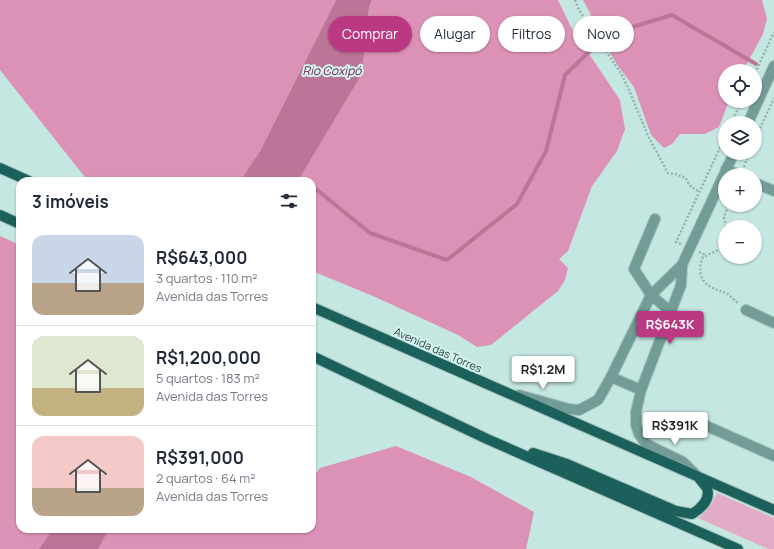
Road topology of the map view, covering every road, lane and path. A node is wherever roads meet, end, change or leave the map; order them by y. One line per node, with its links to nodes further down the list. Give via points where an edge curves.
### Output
1 (575, 0): 12 (path, via 622,75 649,138 668,173 686,178 688,185)
2 (774, 32): 3 (path)
3 (759, 64)
4 (774, 66): 6 (street)
5 (774, 98): 7 (path)
6 (751, 116)
7 (762, 124)
8 (0, 168): 9 (main road)
9 (20, 177)
10 (762, 185): 13 (street)
11 (718, 186): 18 (street)
12 (699, 191)
13 (774, 191)
14 (0, 215): 16 (main road)
15 (656, 219): 19 (street, via 634,269)
16 (16, 222)
17 (718, 250): 21 (path, via 703,257 700,272 703,280 709,286 727,293)
18 (682, 264): 19 (street); 22 (street, via 681,285)
19 (651, 295): 22 (street); 25 (street)
20 (316, 309): 26 (main road, Avenida das Torres)
21 (746, 310): 23 (street)
22 (671, 312): 27 (street)
23 (774, 322)
24 (316, 358): 29 (main road)
25 (611, 377): 26 (street, via 598,400 579,410); 27 (street)
26 (496, 389): 31 (main road, Avenida das Torres)
27 (641, 390): 31 (street, via 636,412 639,434 646,444 683,462)
28 (691, 419): 30 (street)
29 (487, 439): 31 (main road, via 567,464 676,511 692,514 702,507 708,496 707,488); 33 (main road)
30 (774, 456)
31 (699, 478): 32 (main road, Avenida das Torres)
32 (774, 510)
33 (738, 549)

